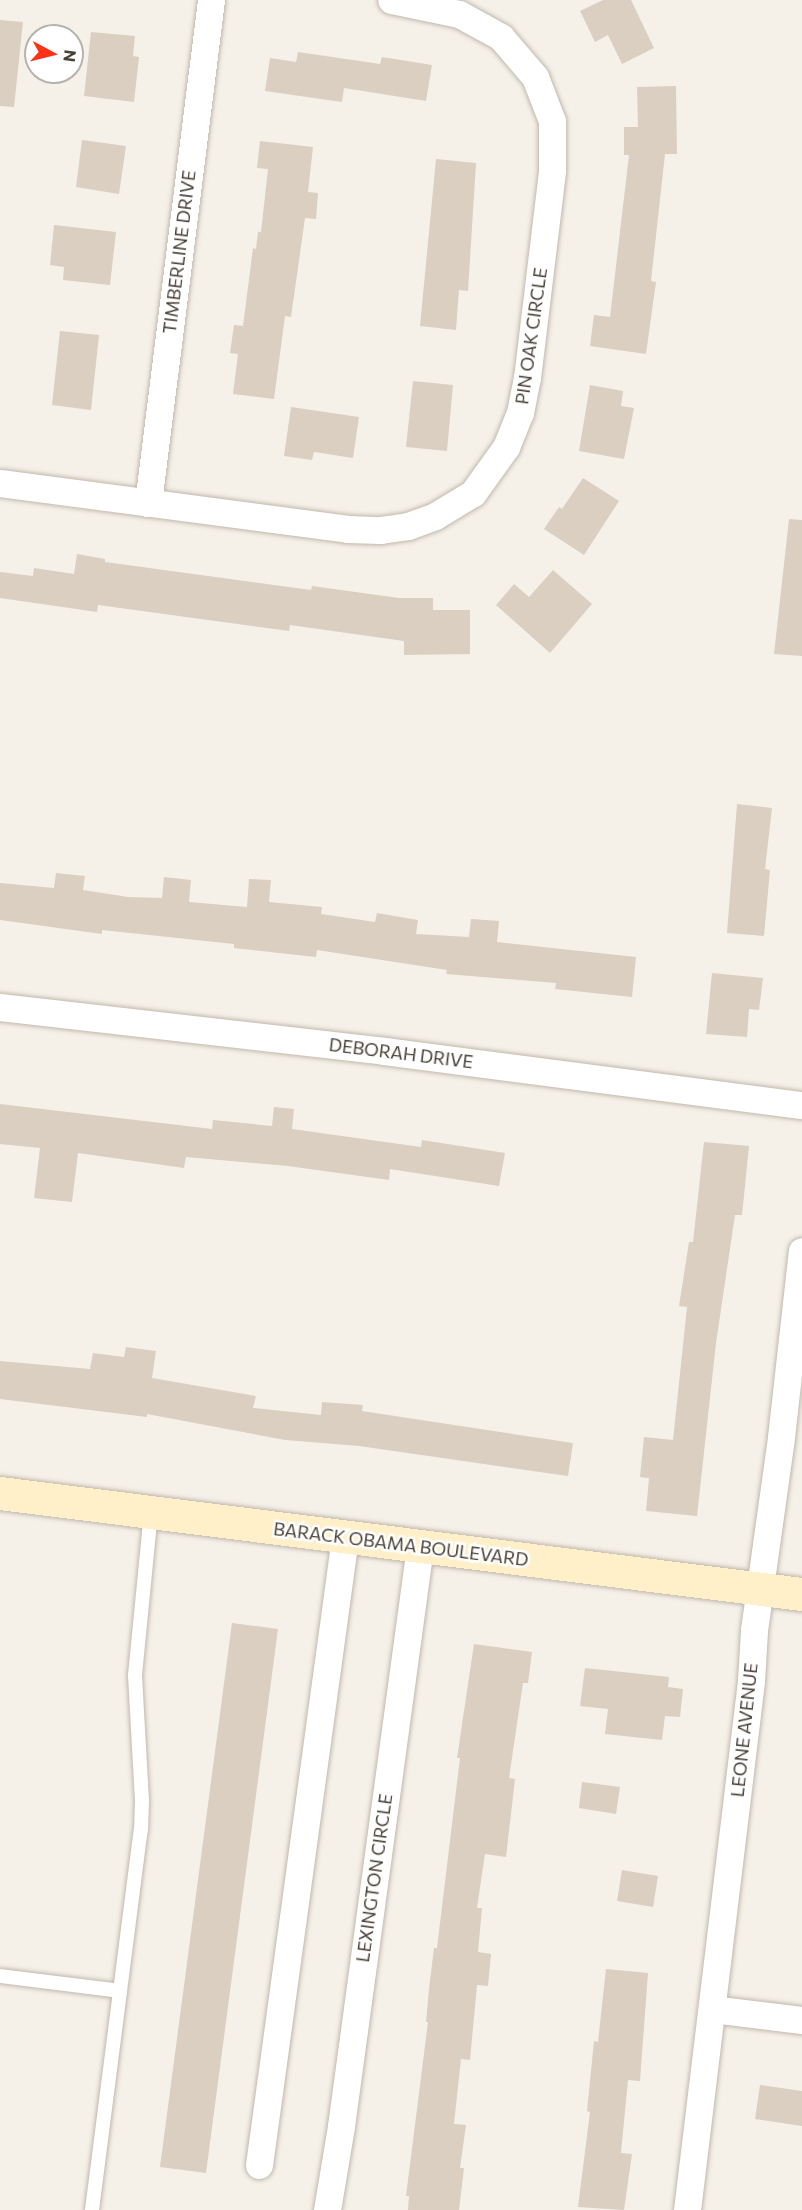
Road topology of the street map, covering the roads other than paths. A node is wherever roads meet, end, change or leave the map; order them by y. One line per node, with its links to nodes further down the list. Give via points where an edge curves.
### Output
1 (211, 0): 4 (street, TIMBERLINE DRIVE)
2 (391, 0): 4 (street, PIN OAK CIRCLE, via 459,14 501,37 535,77 552,121 552,170 527,378 520,413 506,447 473,493 435,516 408,526 348,529)
3 (0, 483): 4 (street, PIN OAK CIRCLE)
4 (148, 503)
5 (0, 1007): 6 (street, DEBORAH DRIVE)
6 (802, 1105)
7 (802, 1251): 12 (street, LEONE AVENUE)
8 (0, 1493): 9 (main road, BARACK OBAMA BOULEVARD)
9 (152, 1512): 10 (main road, BARACK OBAMA BOULEVARD); 15 (lane, via 135,1675 141,1830)
10 (345, 1536): 11 (main road, BARACK OBAMA BOULEVARD); 18 (street)
11 (420, 1546): 12 (main road, BARACK OBAMA BOULEVARD); 20 (street, LEXINGTON CIRCLE)
12 (760, 1588): 13 (main road, BARACK OBAMA BOULEVARD); 16 (street, LEONE AVENUE)
13 (802, 1594)
14 (0, 1976): 15 (lane)
15 (120, 1991): 19 (lane)
16 (711, 2009): 17 (street); 21 (street, LEONE AVENUE)
17 (802, 2020)
18 (259, 2165)
19 (92, 2210)
20 (327, 2210)
21 (687, 2210)

